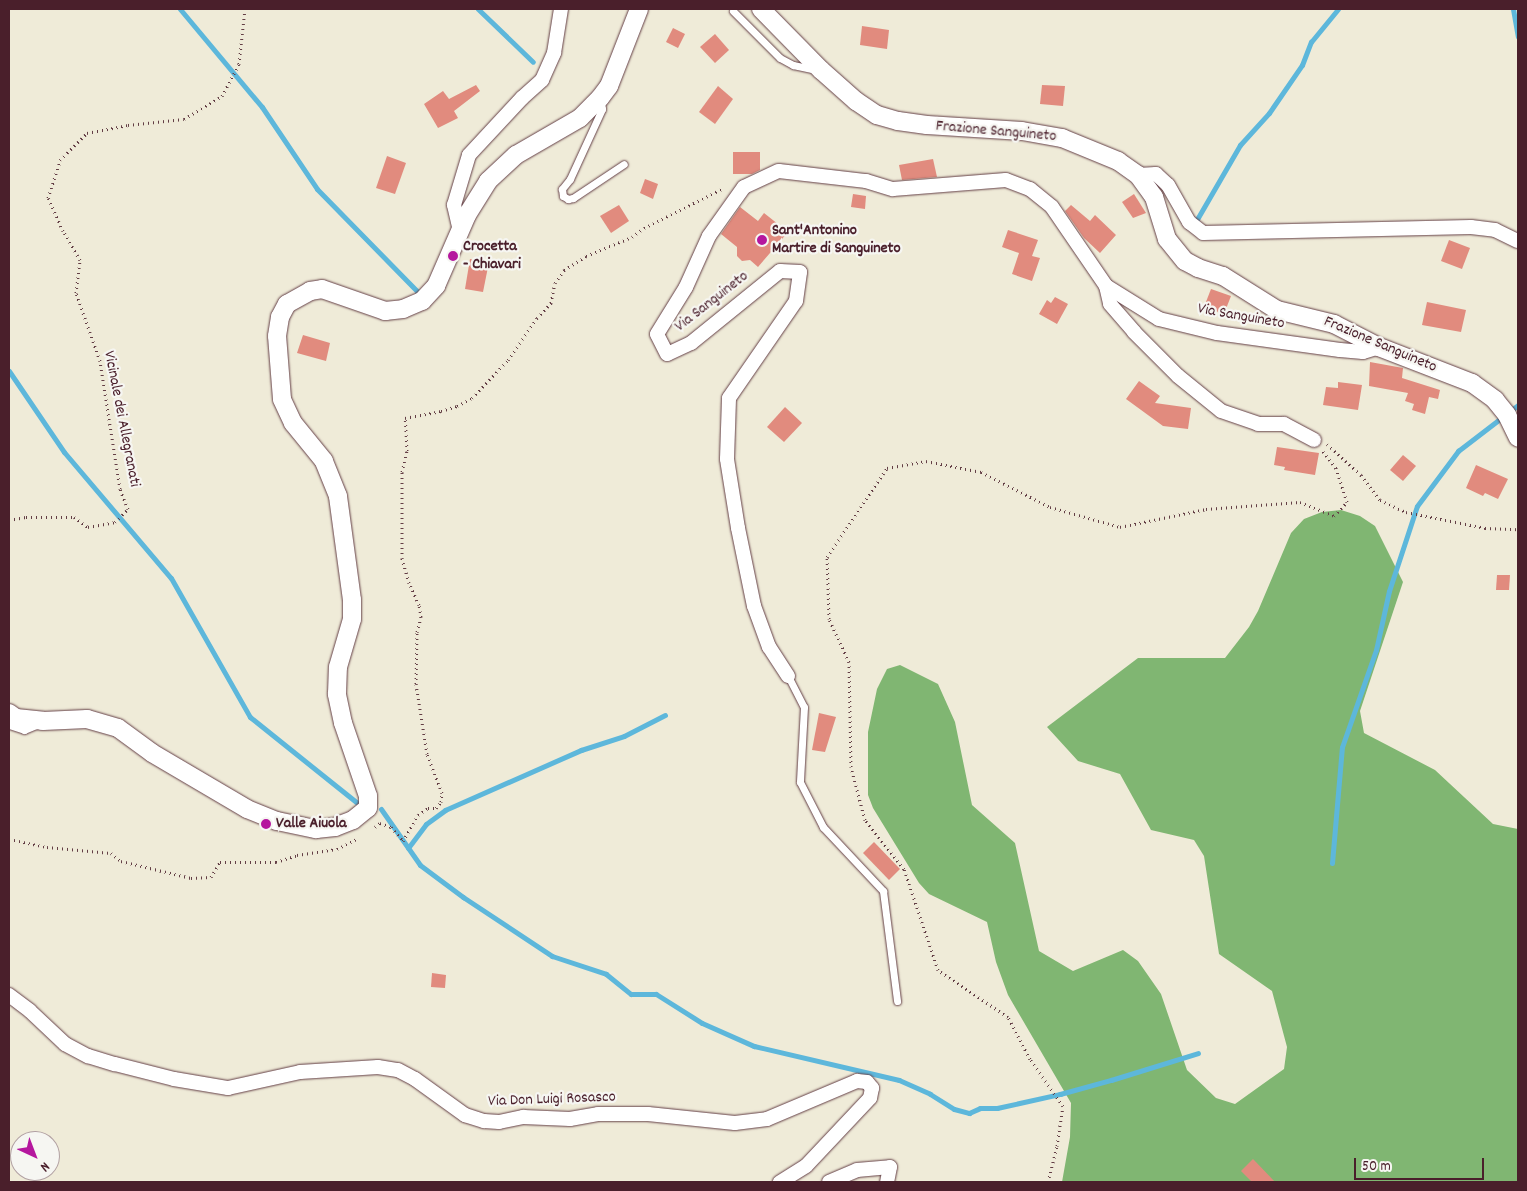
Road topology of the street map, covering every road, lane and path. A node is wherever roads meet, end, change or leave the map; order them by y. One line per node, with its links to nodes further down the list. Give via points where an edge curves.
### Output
1 (245, 9): 17 (path, Vicinale dei Allegranati, via 239,64 222,96 184,119 87,133 60,160 48,198 80,260 76,293 100,361 120,488 128,509 115,522 88,527 74,517)
2 (561, 9): 11 (street, via 554,52 542,80 469,155 454,205)
3 (639, 9): 7 (street, via 609,86)
4 (761, 9): 6 (street, Frazione Sanguineto)
5 (733, 11): 6 (lane, via 780,58 793,66)
6 (822, 70): 9 (street, Frazione Sanguineto, via 876,115 927,125 1022,131 1062,138 1096,150)
7 (600, 98): 8 (lane, via 602,109 570,179 562,189 563,196 573,198); 11 (street, via 580,118 516,155 488,181)
8 (624, 164)
9 (1138, 175): 12 (street, via 1156,174 1168,185 1189,222 1203,232 1471,227 1495,230); 14 (street, Frazione Sanguineto, via 1154,197 1168,239 1185,261 1223,276 1277,310 1334,324)
10 (741, 192): 13 (street, Via Sanguineto, via 744,187 778,171 866,181 893,189 1006,180 1030,189 1052,207); 19 (street, Via Sanguineto, via 709,236 686,287 657,334 667,354 691,342 780,271 800,272 796,301 728,398 727,459 754,606 769,647); 23 (path, via 726,187 564,270 555,284 551,303 508,360 472,398 449,408 405,418 407,451 402,472 402,558 421,617 417,632 416,684 427,754 442,793 442,802 418,815 403,841 391,827 380,823)
11 (460, 231): 21 (street, via 436,286 422,301 385,312 322,289 310,291 287,304 280,316 278,346 282,399 293,423 324,461 338,496 352,619 338,667 337,694 343,723 368,796 368,808 353,820 335,827 316,829 278,821 247,809 152,753 118,728 87,719)
12 (1518, 240)
13 (1106, 286): 14 (street, Via Sanguineto, via 1159,319 1217,333 1363,352); 16 (street, Via Sanguineto, via 1110,304 1134,332 1178,376 1221,411 1258,424 1284,424)
14 (1379, 347): 15 (street, Frazione Sanguineto, via 1472,383 1495,400)
15 (1518, 438)
16 (1319, 441): 18 (path, via 1361,475 1380,500 1389,505 1453,523); 31 (path, via 1336,468 1347,502 1334,516 1300,502 1206,509 1120,527 1050,507 981,472 926,461 887,468 827,557 829,619 849,662 851,768 865,820 904,869 938,970 1008,1017 1030,1059 1063,1106)
17 (9, 520)
18 (1518, 529)
19 (788, 676): 27 (lane, via 804,707 800,782 823,827 883,891)
20 (9, 713): 21 (street, via 16,718)
21 (42, 721): 22 (lane, via 24,730)
22 (9, 725)
23 (372, 829)
24 (364, 835): 25 (path, via 337,849 276,862 220,862 211,877 191,878 121,861 111,853 47,847)
25 (9, 839)
26 (9, 995): 28 (street, Via Don Luigi Rosasco, via 30,1010 65,1044 88,1056 115,1064 228,1088 300,1072 378,1067 398,1070 465,1115 484,1121 648,1114 735,1123 767,1119 857,1081 867,1082 872,1088 870,1098 806,1166)
27 (897, 1001)
28 (780, 1182)
29 (829, 1182): 30 (street, via 857,1170 890,1168)
30 (886, 1182)
31 (1048, 1182)

